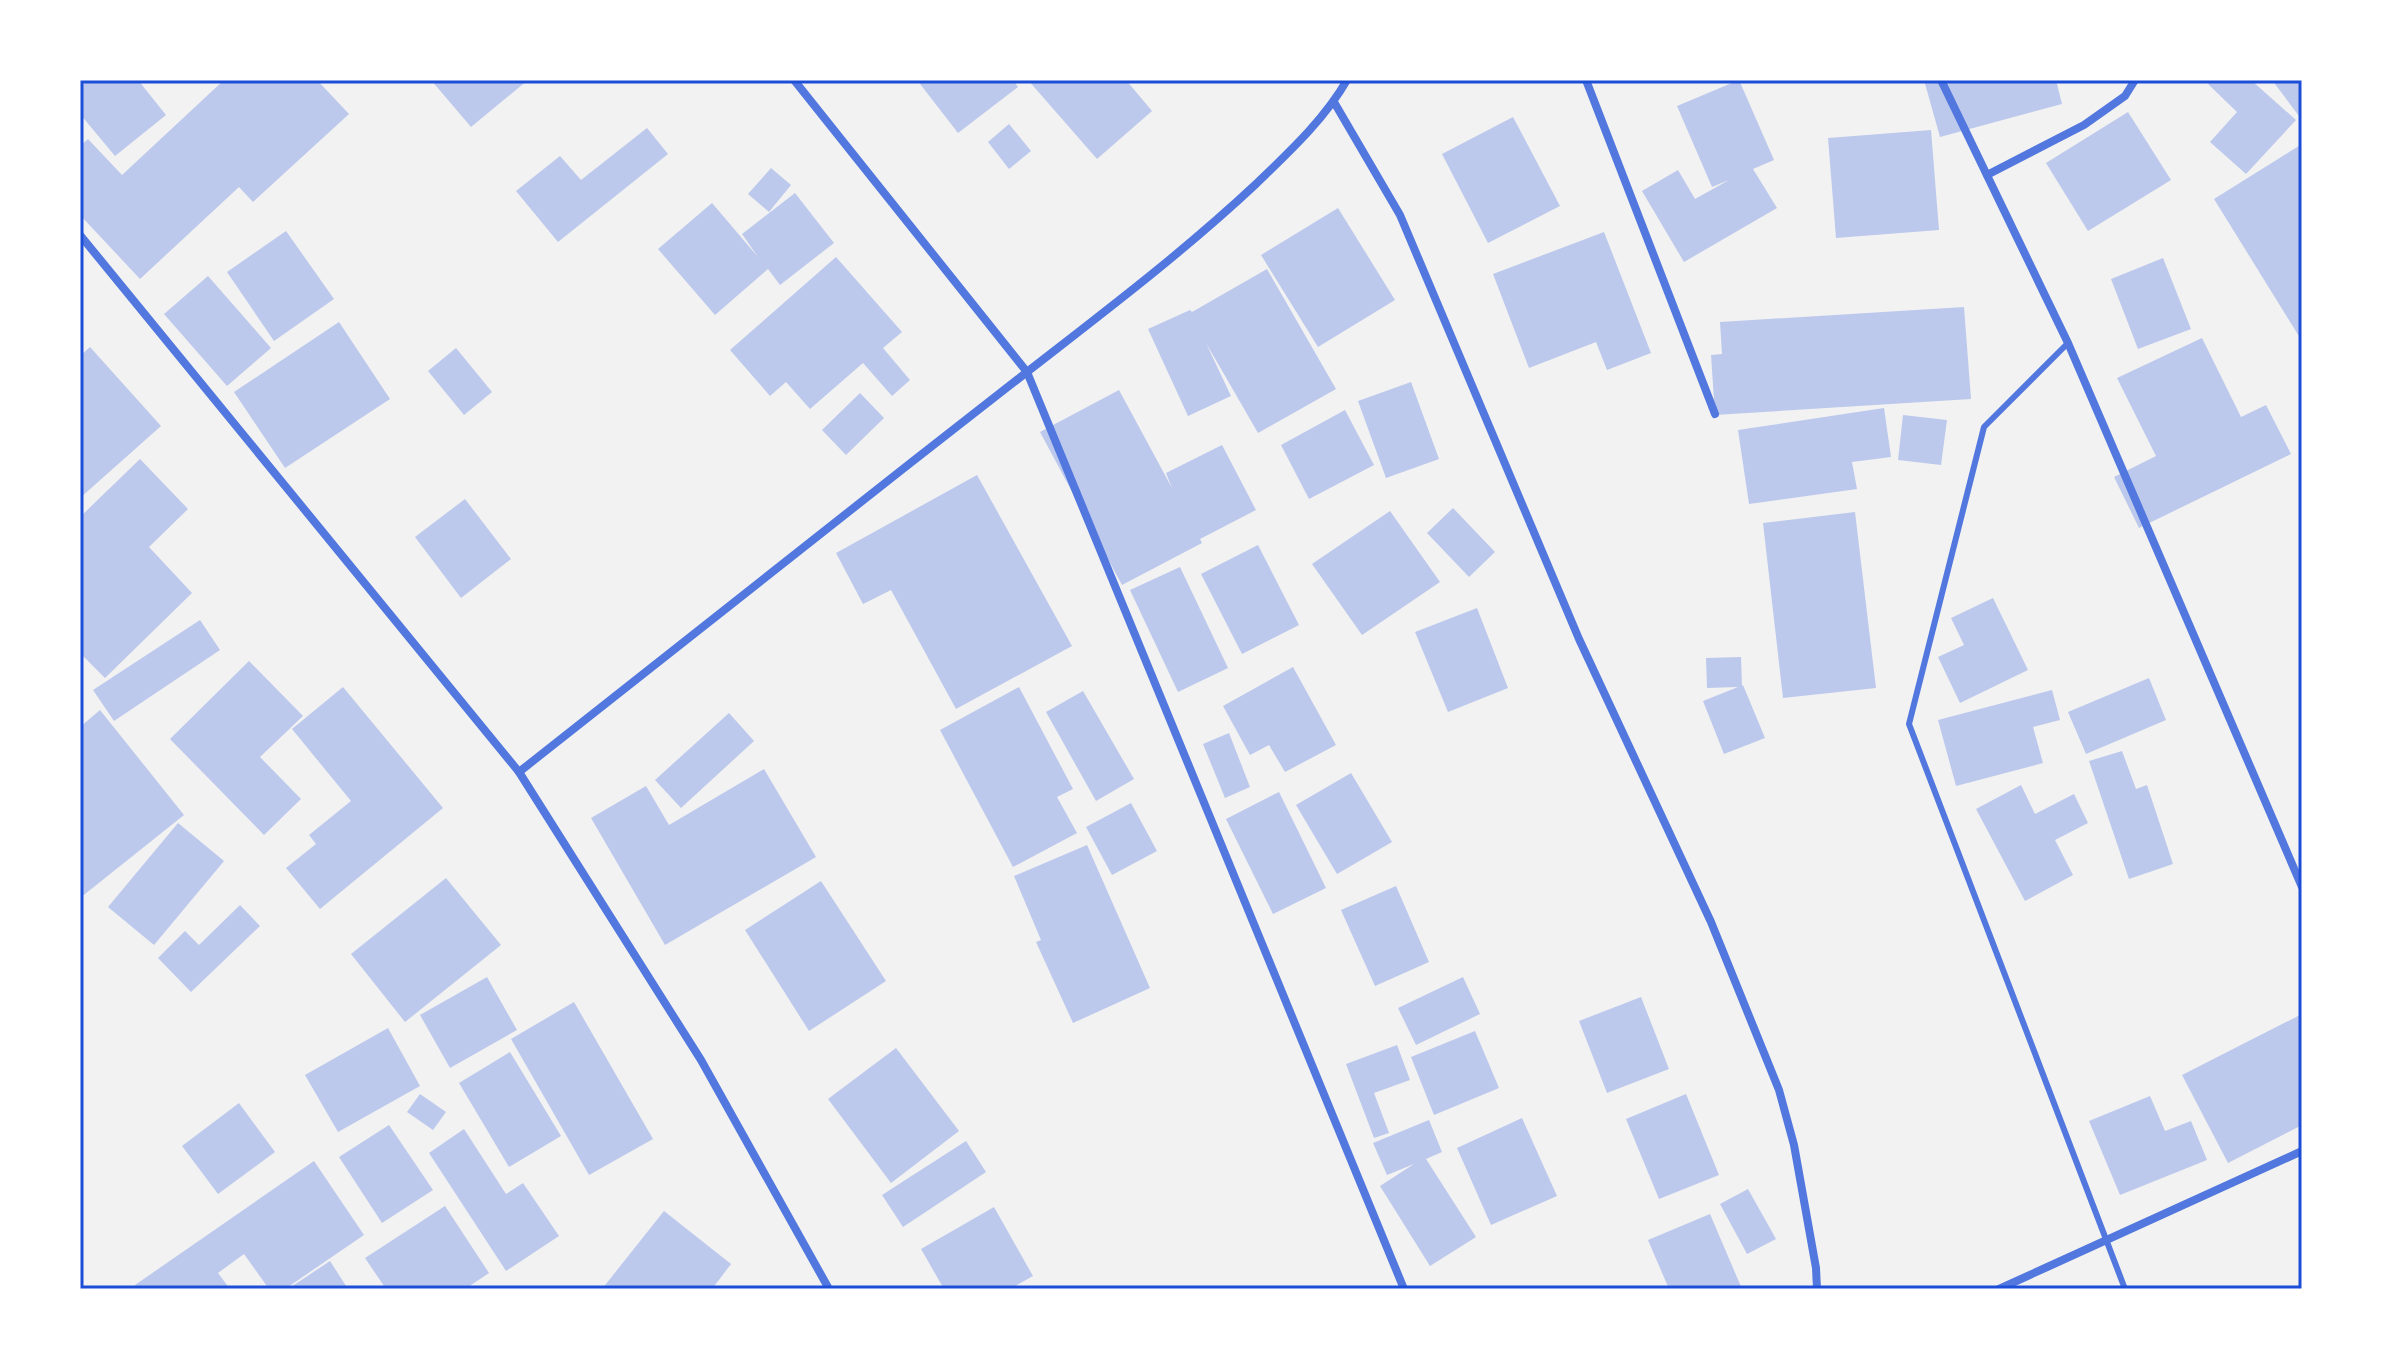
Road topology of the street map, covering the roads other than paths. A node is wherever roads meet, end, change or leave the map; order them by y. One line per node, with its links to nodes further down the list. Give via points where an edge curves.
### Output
1 (794, 80): 10 (street)
2 (1347, 80): 6 (street)
3 (1586, 80): 11 (street)
4 (1941, 80): 7 (street)
5 (2135, 80): 7 (street, via 2125,96 2084,125)
6 (1334, 102): 10 (street, via 1205,232); 18 (street, via 1400,215 1579,639 1711,922 1779,1090 1794,1145)
7 (1987, 175): 9 (street)
8 (80, 235): 12 (street)
9 (2068, 343): 13 (street); 15 (lane, via 1984,427 1909,724)
10 (1027, 372): 12 (street); 17 (street)
11 (1715, 414)
12 (519, 772): 16 (street, via 701,1060)
13 (2302, 887)
14 (2302, 1151): 15 (street)
15 (2106, 1239): 19 (street); 20 (lane)
16 (829, 1289)
17 (1404, 1289)
18 (1817, 1289)
19 (1999, 1289)
20 (2125, 1289)

